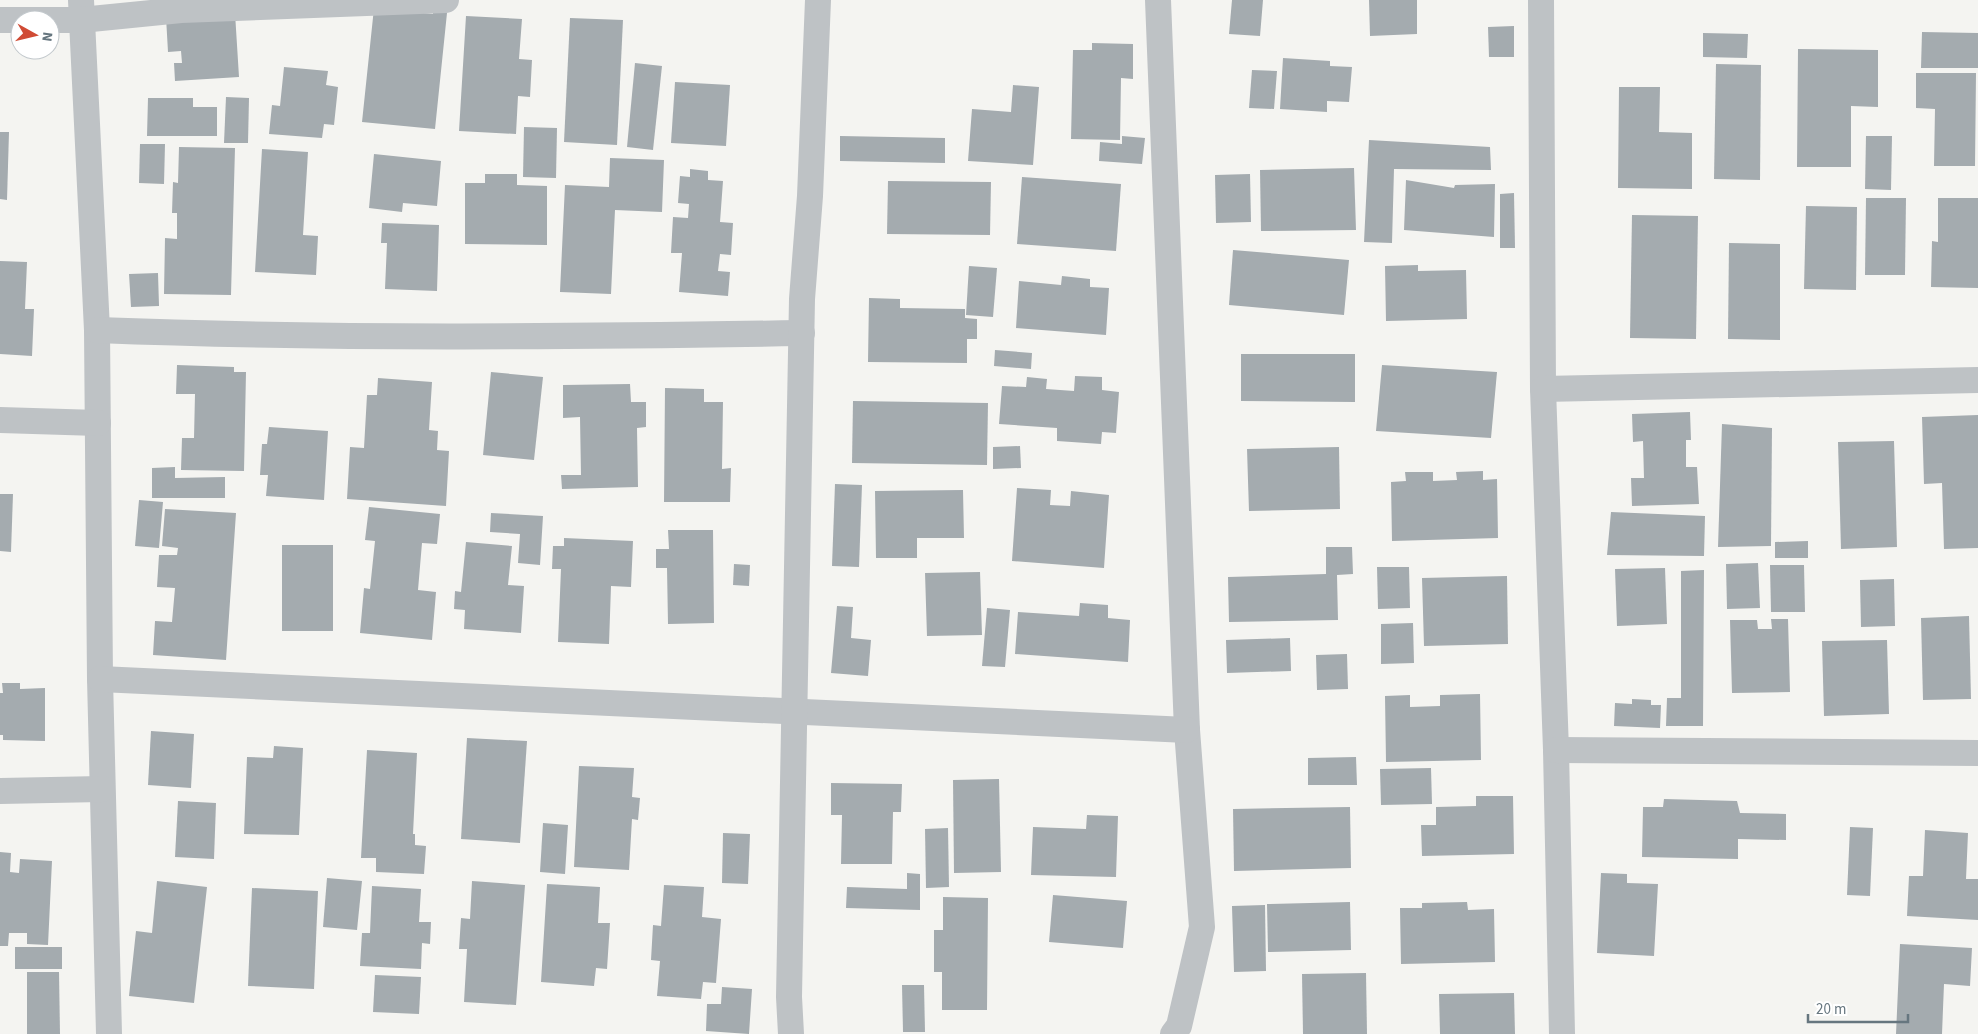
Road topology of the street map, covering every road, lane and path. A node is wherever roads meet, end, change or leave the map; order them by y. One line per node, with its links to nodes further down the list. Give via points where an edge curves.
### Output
1 (446, 0): 5 (street, via 181,10)
2 (818, 0): 8 (street)
3 (1158, 0): 15 (street)
4 (1541, 0): 10 (street)
5 (81, 10): 6 (street); 7 (street)
6 (0, 20)
7 (97, 330): 8 (street, via 243,335); 12 (street)
8 (802, 334): 14 (street)
9 (1978, 380): 10 (street)
10 (1543, 389): 16 (street)
11 (0, 420): 12 (street)
12 (98, 423): 13 (street)
13 (100, 679): 14 (street); 18 (street)
14 (795, 712): 15 (street); 21 (street, via 788,997)
15 (1187, 730): 22 (street, via 1202,927 1178,1026)
16 (1556, 750): 17 (street); 23 (street)
17 (1978, 753)
18 (102, 789): 19 (street); 20 (street)
19 (0, 791)
20 (109, 1034)
21 (791, 1034)
22 (1173, 1034)
23 (1562, 1034)

